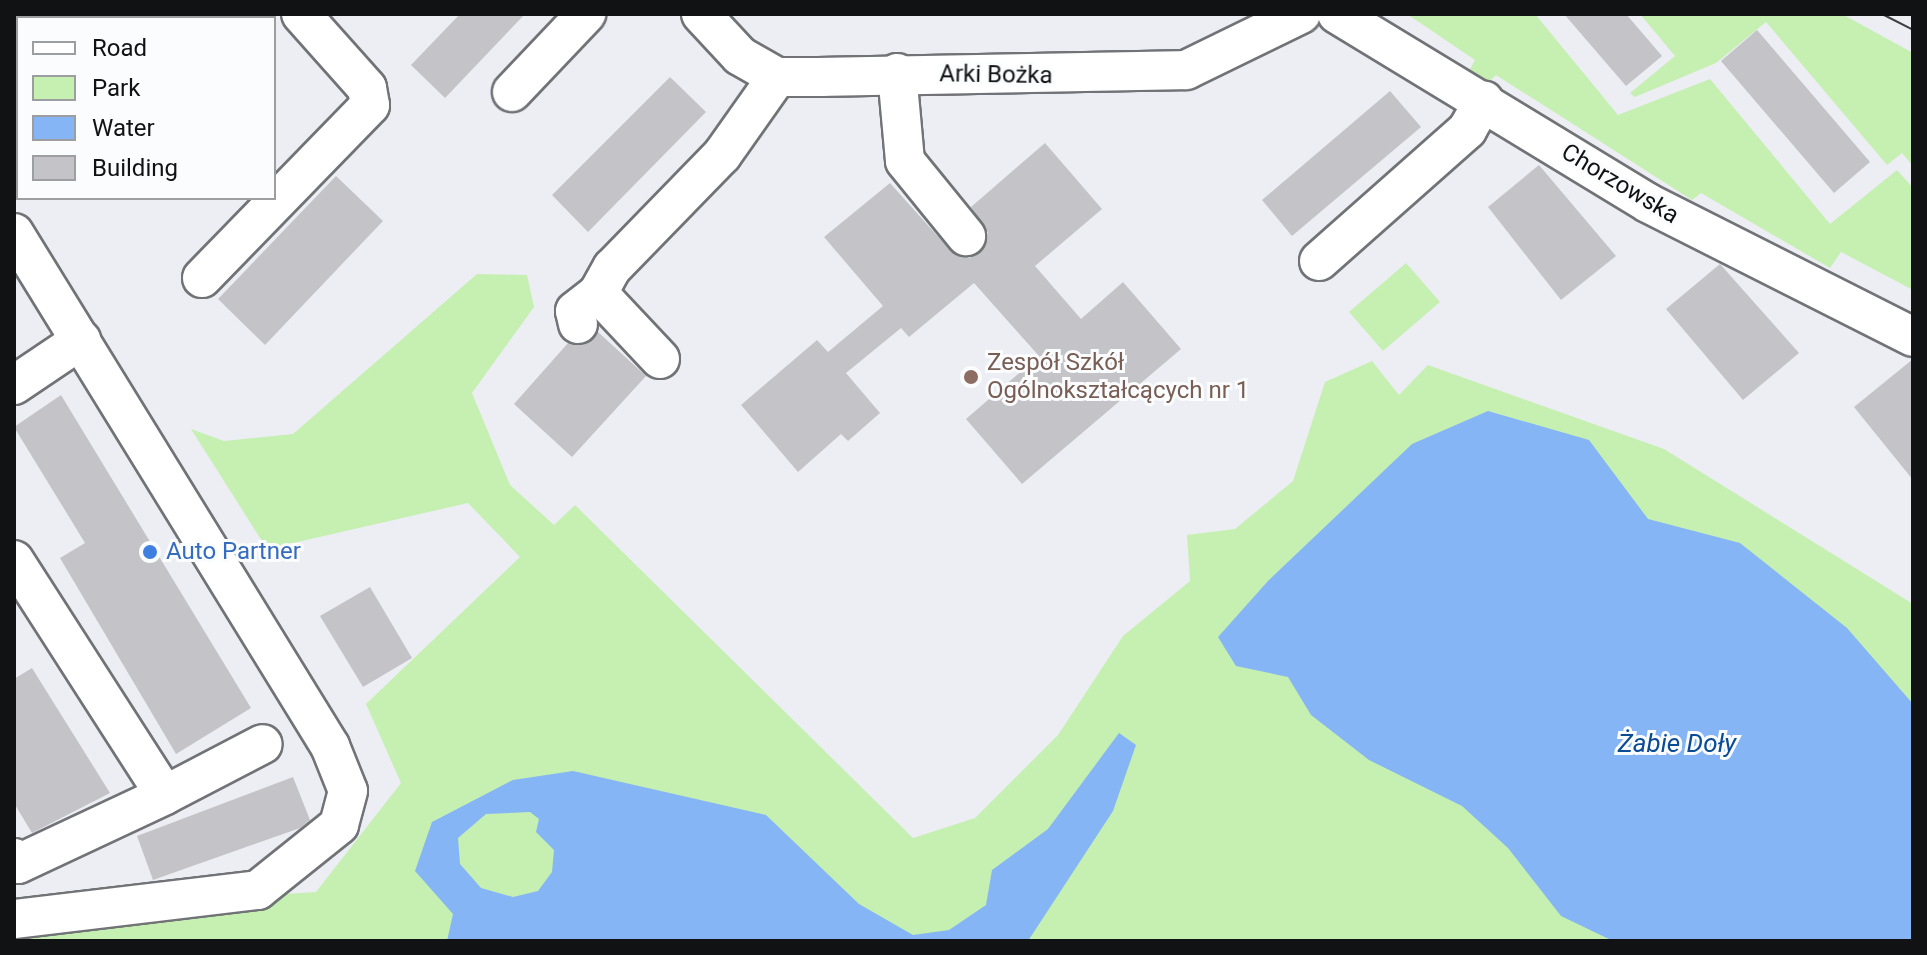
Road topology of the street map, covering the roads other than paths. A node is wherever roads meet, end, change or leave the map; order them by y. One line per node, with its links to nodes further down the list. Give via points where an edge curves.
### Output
1 (301, 14): 13 (street, via 367,88 370,105)
2 (586, 14): 8 (street)
3 (701, 14): 7 (street, via 740,56)
4 (1301, 14): 6 (street, Arki Bożka, via 1186,70 1096,77)
5 (1337, 14): 9 (street, Chorzowska)
6 (897, 73): 7 (street, Arki Bożka); 11 (street, via 905,161)
7 (777, 77): 14 (street, via 722,155 612,268)
8 (512, 92)
9 (1484, 100): 12 (street, via 1467,130); 16 (street, Chorzowska, via 1648,203)
10 (14, 233): 17 (street)
11 (966, 236)
12 (1319, 261)
13 (202, 278)
14 (598, 293): 15 (street, via 575,311); 18 (street)
15 (578, 324)
16 (1913, 337)
17 (81, 340): 19 (street); 25 (street, via 330,746 348,791 339,825 258,890)
18 (660, 359)
19 (14, 385)
20 (14, 560): 21 (street)
21 (28, 615): 23 (street)
22 (263, 744): 23 (street)
23 (165, 795): 24 (street, via 18,864)
24 (14, 858)
25 (14, 919)

